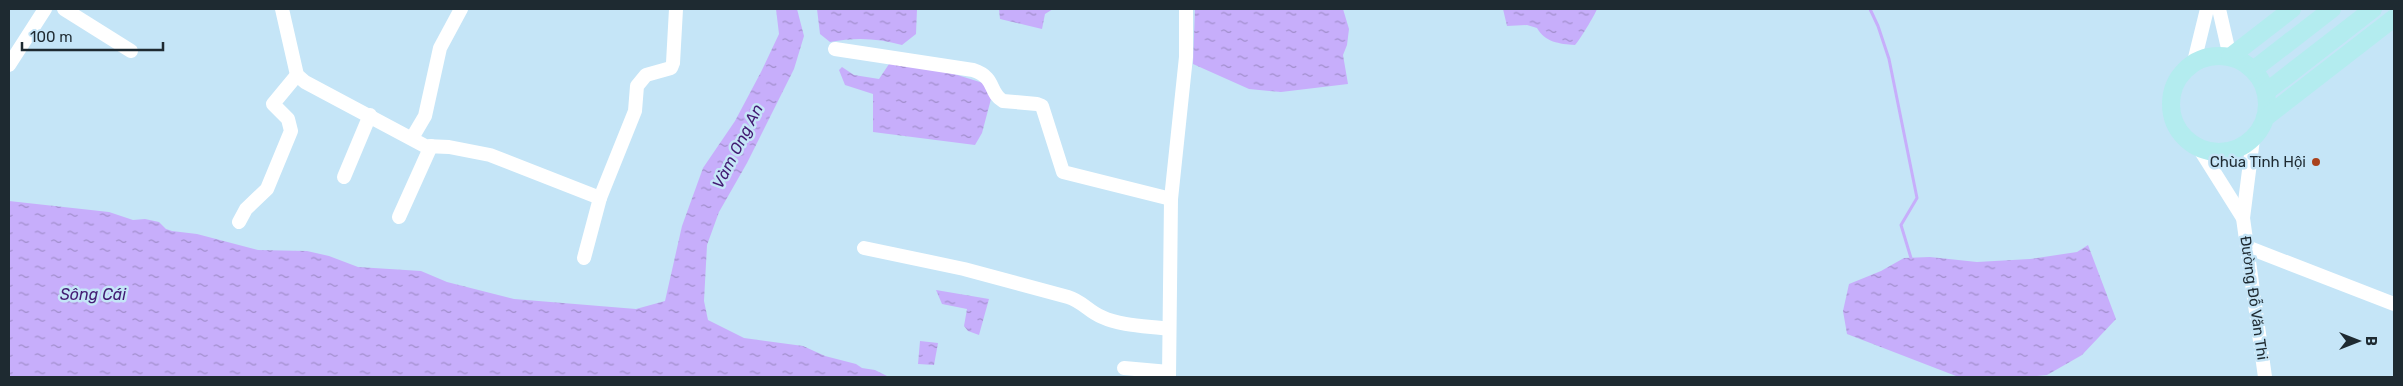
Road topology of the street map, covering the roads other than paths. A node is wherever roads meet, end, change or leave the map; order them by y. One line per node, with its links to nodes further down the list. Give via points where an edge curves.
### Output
1 (45, 9): 17 (street)
2 (64, 9): 14 (street)
3 (282, 9): 19 (street)
4 (461, 9): 23 (street, via 440,48 425,116)
5 (676, 9): 28 (street, via 671,68 646,75 637,86 635,111)
6 (1186, 9): 29 (street, via 1186,57)
7 (2207, 9): 16 (street)
8 (2219, 9): 15 (street)
9 (2292, 9): 15 (main road)
10 (2332, 9): 18 (main road)
11 (2373, 9): 20 (main road)
12 (2394, 18): 22 (main road)
13 (835, 49): 29 (street, via 983,73 1003,101 1042,106 1063,172)
14 (131, 51)
15 (2230, 57): 16 (main road, via 2205,57); 18 (main road, via 2237,58)
16 (2194, 62): 26 (main road, via 2180,75 2172,90 2170,106 2173,121 2182,135)
17 (9, 65)
18 (2253, 70): 20 (main road, via 2261,78)
19 (297, 75): 21 (street); 32 (street, via 273,104 288,119 291,131 267,189 246,209)
20 (2266, 92): 22 (main road, via 2268,110)
21 (370, 115): 23 (street); 27 (street)
22 (2265, 118): 24 (main road)
23 (412, 138): 25 (street)
24 (2254, 139): 26 (main road, via 2225,153); 31 (street, Đường Đỗ Văn Thi)
25 (431, 146): 28 (street, via 490,155); 30 (street)
26 (2199, 148): 31 (street, Đường Đỗ Văn Thi)
27 (344, 177)
28 (600, 198): 35 (street)
29 (1171, 199): 37 (street)
30 (399, 217)
31 (2243, 218): 33 (street, Đường Đỗ Văn Thi)
32 (239, 222)
33 (2247, 247): 36 (street); 40 (street, Đường Đỗ Văn Thi)
34 (864, 248): 37 (street, via 964,269 1079,300 1109,320)
35 (584, 258)
36 (2394, 304)
37 (1169, 329): 39 (street)
38 (1124, 368): 39 (street)
39 (1169, 375)
40 (2265, 377)

